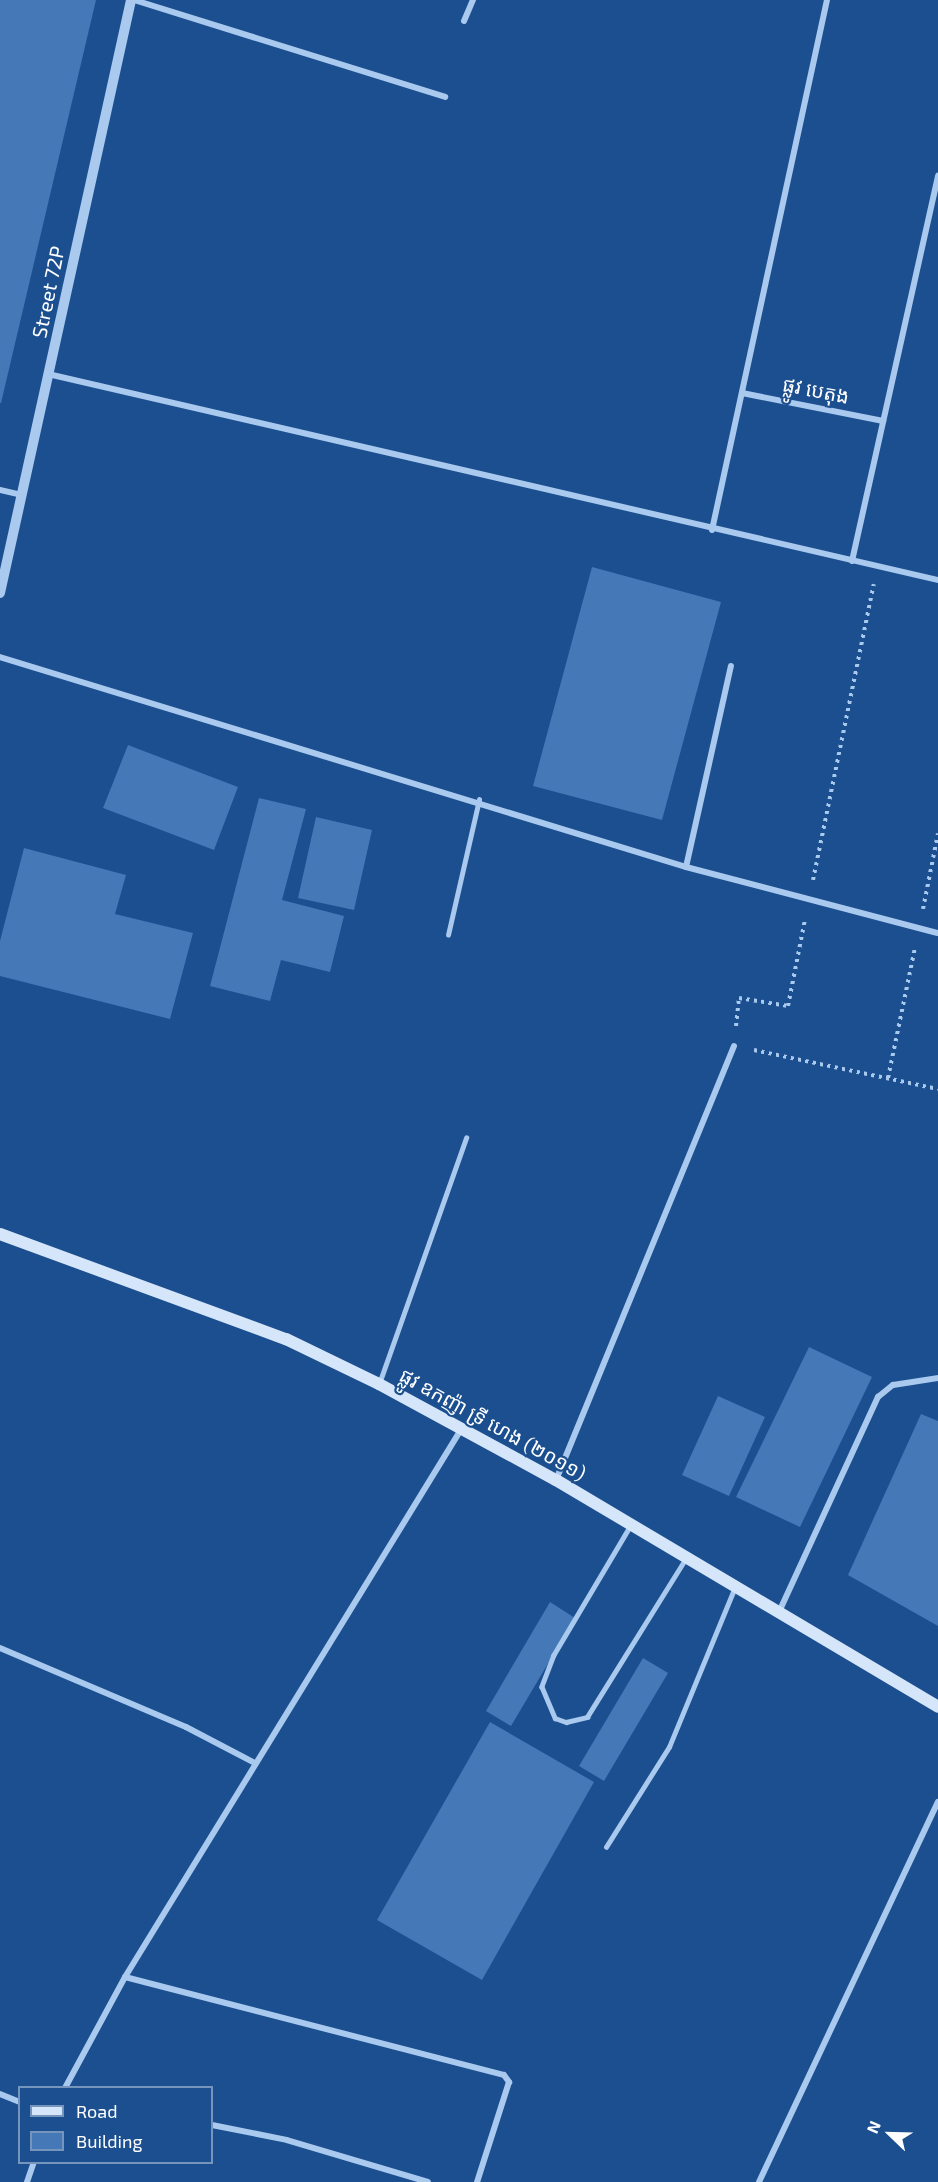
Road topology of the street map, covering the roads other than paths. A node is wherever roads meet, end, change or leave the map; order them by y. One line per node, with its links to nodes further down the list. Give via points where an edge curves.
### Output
1 (133, 0): 5 (street); 7 (street, Street 72P)
2 (472, 0): 4 (street)
3 (827, 0): 8 (street)
4 (464, 21)
5 (445, 97)
6 (938, 175): 9 (street)
7 (48, 374): 11 (street, Street 72P); 12 (street)
8 (742, 393): 9 (street, ផ្លូវ បេតុង); 12 (street)
9 (883, 420): 13 (street)
10 (0, 490): 11 (street)
11 (22, 495): 15 (street, Street 72P)
12 (712, 530): 13 (street)
13 (852, 561): 14 (street)
14 (938, 580)
15 (0, 592)
16 (0, 657): 18 (street)
17 (731, 666): 19 (street)
18 (479, 800): 19 (street); 21 (lane)
19 (686, 867): 20 (street)
20 (938, 933)
21 (448, 935)
22 (734, 1046): 28 (street)
23 (466, 1138): 26 (lane)
24 (0, 1234): 26 (main road, ផ្លូវ ឧកញ៉ា ទ្រី ហេង (២០១១), via 286,1339)
25 (938, 1378): 32 (street, via 893,1385 878,1397)
26 (379, 1384): 27 (main road, ផ្លូវ ឧកញ៉ា ទ្រី ហេង (២០១១))
27 (462, 1428): 28 (main road, ផ្លូវ ឧកញ៉ា ទ្រី ហេង (២០១១)); 35 (street)
28 (556, 1480): 29 (main road, ផ្លូវ ឧកញ៉ា ទ្រី ហេង (២០១១))
29 (632, 1525): 30 (main road, ផ្លូវ ឧកញ៉ា ទ្រី ហេង (២០១១)); 30 (lane, via 554,1655 542,1687 555,1718 566,1722 587,1717)
30 (686, 1557): 31 (main road, ផ្លូវ ឧកញ៉ា ទ្រី ហេង (២០១១))
31 (735, 1586): 32 (main road, ផ្លូវ ឧកញ៉ា ទ្រី ហេង (២០១១)); 37 (lane, via 669,1747)
32 (778, 1612): 34 (main road, ផ្លូវ ឧកញ៉ា ទ្រី ហេង (២០១១))
33 (0, 1648): 35 (street, via 186,1727)
34 (938, 1707)
35 (255, 1763): 38 (street)
36 (938, 1802): 47 (street)
37 (606, 1847)
38 (125, 1977): 39 (street); 46 (street, via 504,2075 509,2082)
39 (66, 2086)
40 (0, 2094): 41 (street)
41 (18, 2101)
42 (213, 2125): 45 (street, via 287,2140)
43 (34, 2164): 44 (street)
44 (27, 2182)
45 (428, 2182)
46 (477, 2182)
47 (759, 2182)

